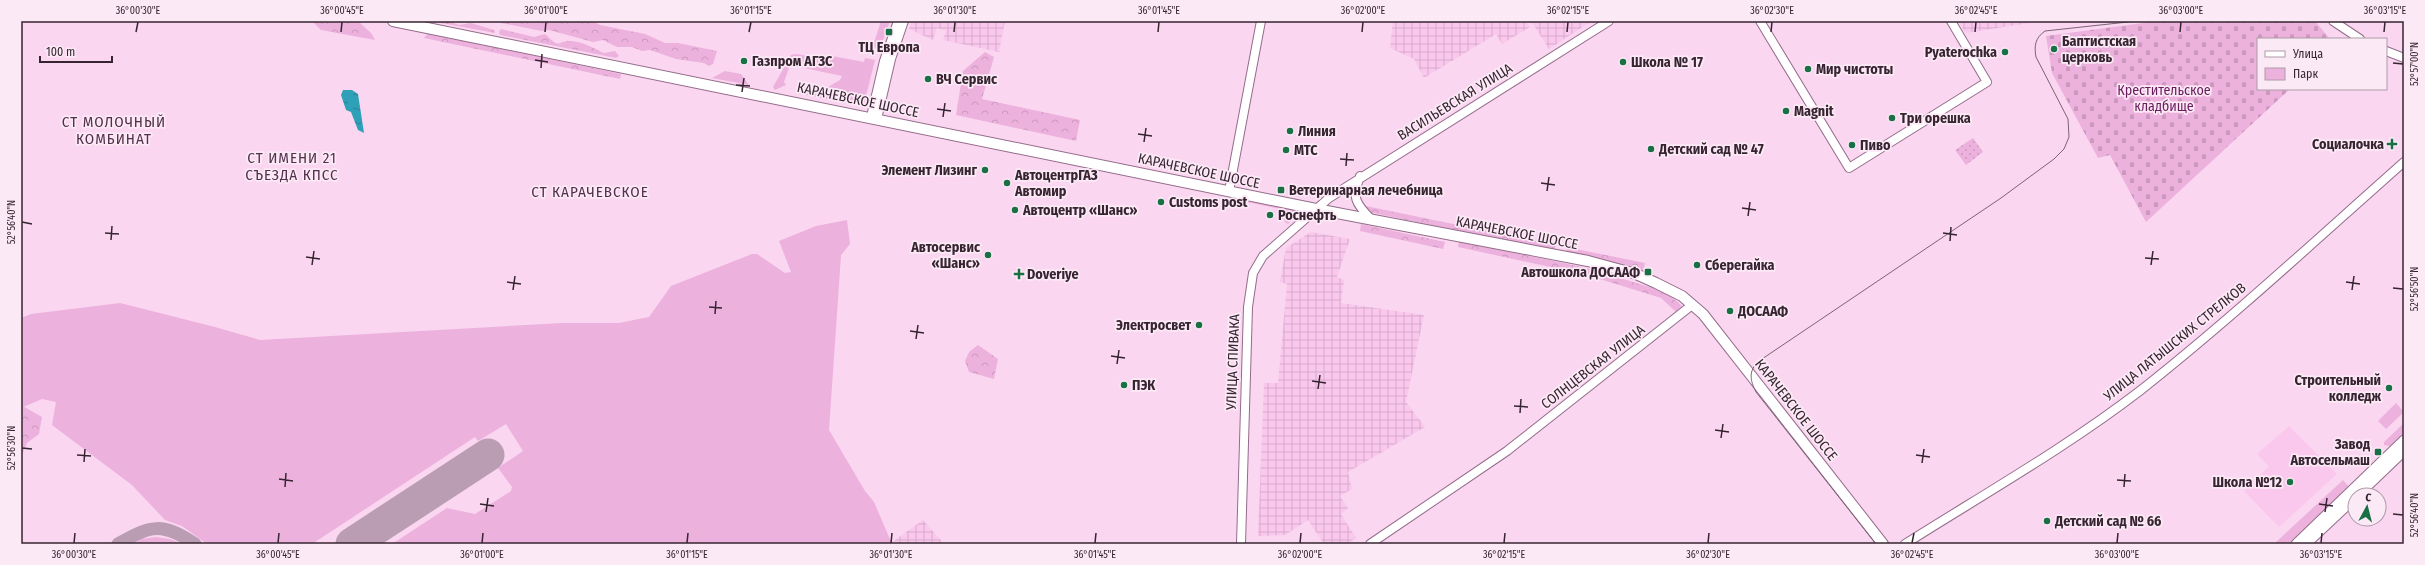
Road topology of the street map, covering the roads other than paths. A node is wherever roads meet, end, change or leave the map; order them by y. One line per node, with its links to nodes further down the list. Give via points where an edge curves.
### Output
1 (394, 21): 12 (highway, КАРАЧЕВСКОЕ ШОССЕ)
2 (898, 21): 12 (street, via 884,61)
3 (904, 21): 12 (street)
4 (1261, 21): 15 (street)
5 (1609, 21): 14 (street, ВАСИЛЬЕВСКАЯ УЛИЦА)
6 (1760, 21): 7 (street, via 1849,168 1987,82)
7 (1951, 21)
8 (2333, 21): 9 (street)
9 (2358, 38)
10 (2387, 51): 11 (street)
11 (2404, 58)
12 (874, 118): 15 (highway, КАРАЧЕВСКОЕ ШОССЕ)
13 (2404, 162): 26 (street, УЛИЦА ЛАТЫШСКИХ СТРЕЛКОВ, via 2211,333 2139,391 2065,442)
14 (1360, 176): 16 (street, ВАСИЛЬЕВСКАЯ УЛИЦА); 17 (street, via 1356,199 1359,207)
15 (1229, 191): 16 (highway, КАРАЧЕВСКОЕ ШОССЕ)
16 (1316, 209): 17 (highway, КАРАЧЕВСКОЕ ШОССЕ); 23 (street, УЛИЦА СПИВАКА, via 1263,256 1256,265 1250,281)
17 (1371, 219): 18 (highway, КАРАЧЕВСКОЕ ШОССЕ, via 1613,267 1656,283)
18 (1692, 304): 24 (street, СОЛНЦЕВСКАЯ УЛИЦА, via 1507,451); 25 (highway, КАРАЧЕВСКОЕ ШОССЕ, via 1729,346)
19 (2404, 440): 27 (main road)
20 (2404, 451): 21 (main road)
21 (2366, 487)
22 (2347, 506): 28 (main road)
23 (1241, 544)
24 (1370, 544)
25 (1883, 544)
26 (1905, 544)
27 (2296, 544)
28 (2306, 544)

